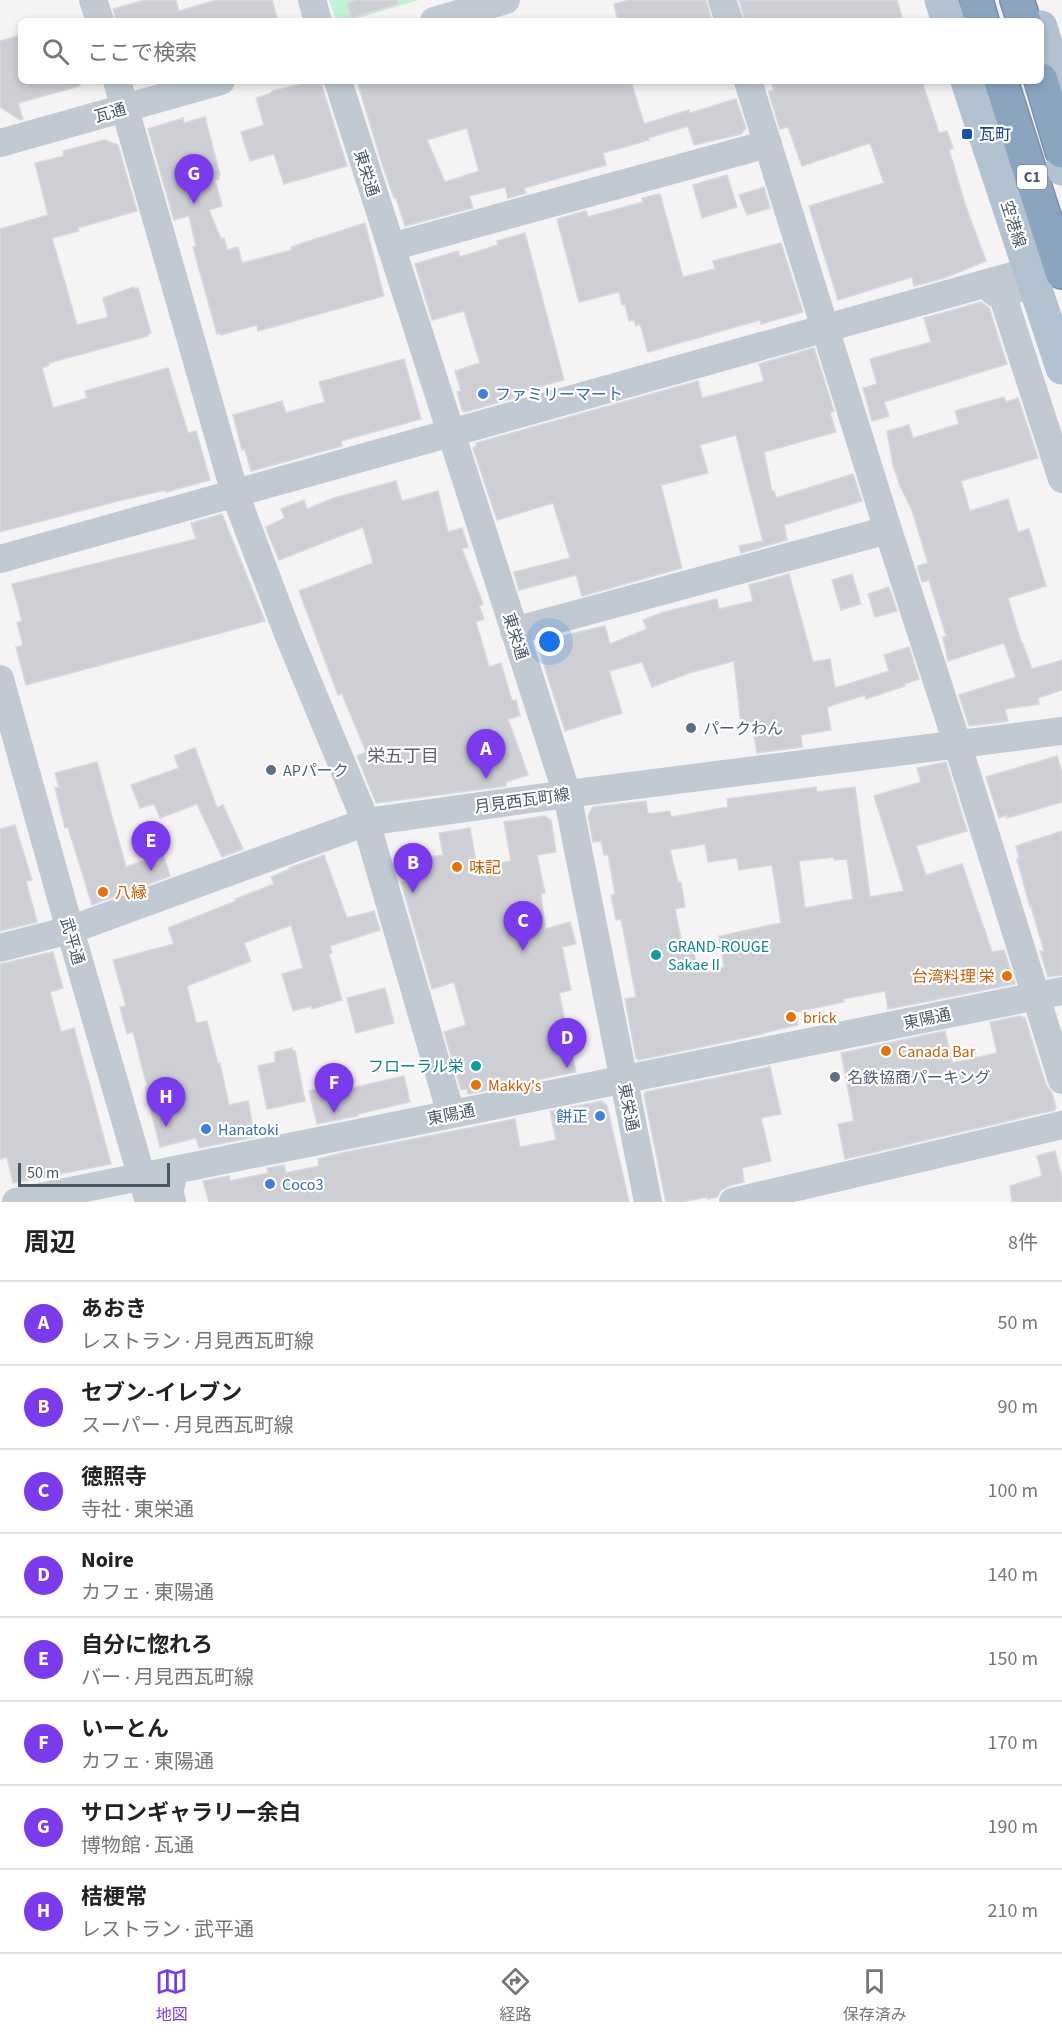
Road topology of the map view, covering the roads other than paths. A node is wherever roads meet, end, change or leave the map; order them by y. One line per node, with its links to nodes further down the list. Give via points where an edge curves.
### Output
1 (93, 0): 10 (street)
2 (312, 0): 11 (street)
3 (506, 0): 12 (street)
4 (722, 0): 13 (street)
5 (941, 0): 14 (main road)
6 (976, 0): 15 (highway)
7 (1002, 0): 16 (main road)
8 (1017, 0): 17 (highway)
9 (1033, 0): 18 (main road)
10 (99, 18)
11 (317, 18)
12 (444, 18)
13 (728, 18)
14 (947, 18)
15 (981, 18)
16 (1009, 18)
17 (1022, 18)
18 (1038, 18)
19 (1044, 37): 28 (main road)
20 (198, 84): 27 (street, 瓦通)
21 (339, 84): 33 (street, 東栄通)
22 (749, 84): 30 (street)
23 (968, 84): 34 (main road, 空港線)
24 (1002, 84): 35 (highway, C1)
25 (1032, 84): 32 (main road)
26 (1042, 84): 31 (highway)
27 (121, 94): 29 (street, 瓦通); 41 (street)
28 (1062, 98)
29 (0, 143)
30 (768, 144): 33 (street); 36 (street)
31 (1062, 151)
32 (1062, 169)
33 (391, 247): 39 (street, 東栄通)
34 (1030, 271): 36 (street); 37 (main road, 空港線)
35 (1062, 272)
36 (825, 328): 39 (street); 42 (street)
37 (1062, 368)
38 (1062, 389): 40 (street, via 1034,299 1016,288 994,292 1003,297)
39 (451, 433): 41 (street); 44 (street, 東栄通)
40 (1062, 479)
41 (235, 494): 43 (street); 49 (street)
42 (888, 530): 44 (street); 47 (street)
43 (0, 559)
44 (514, 630): 48 (street, 東栄通)
45 (1, 687): 50 (street, 武平通)
46 (1062, 731): 47 (street, 月見西瓦町線)
47 (957, 743): 48 (street, 月見西瓦町線); 53 (street)
48 (567, 794): 49 (street, 月見西瓦町線); 56 (street, 東栄通)
49 (366, 822): 50 (street, 月見西瓦町線); 58 (street)
50 (69, 930): 51 (street, 月見西瓦町線); 60 (street, 武平通)
51 (0, 948)
52 (1062, 991): 53 (street, 東陽通)
53 (1034, 996): 56 (street, 東陽通); 57 (street)
54 (1062, 1029): 55 (street, via 1056,1009 1060,1001 1049,1005 1048,1012)
55 (1062, 1057)
56 (624, 1080): 58 (street, 東陽通); 65 (street, 東栄通)
57 (1062, 1080)
58 (451, 1114): 60 (street, 東陽通)
59 (1062, 1125): 66 (street)
60 (143, 1194): 61 (street, 東陽通); 62 (street, via 126,1189 113,1192 121,1195)
61 (16, 1202)
62 (123, 1202)
63 (160, 1202): 64 (street, via 159,1190 172,1182)
64 (172, 1202)
65 (648, 1202)
66 (733, 1202)

